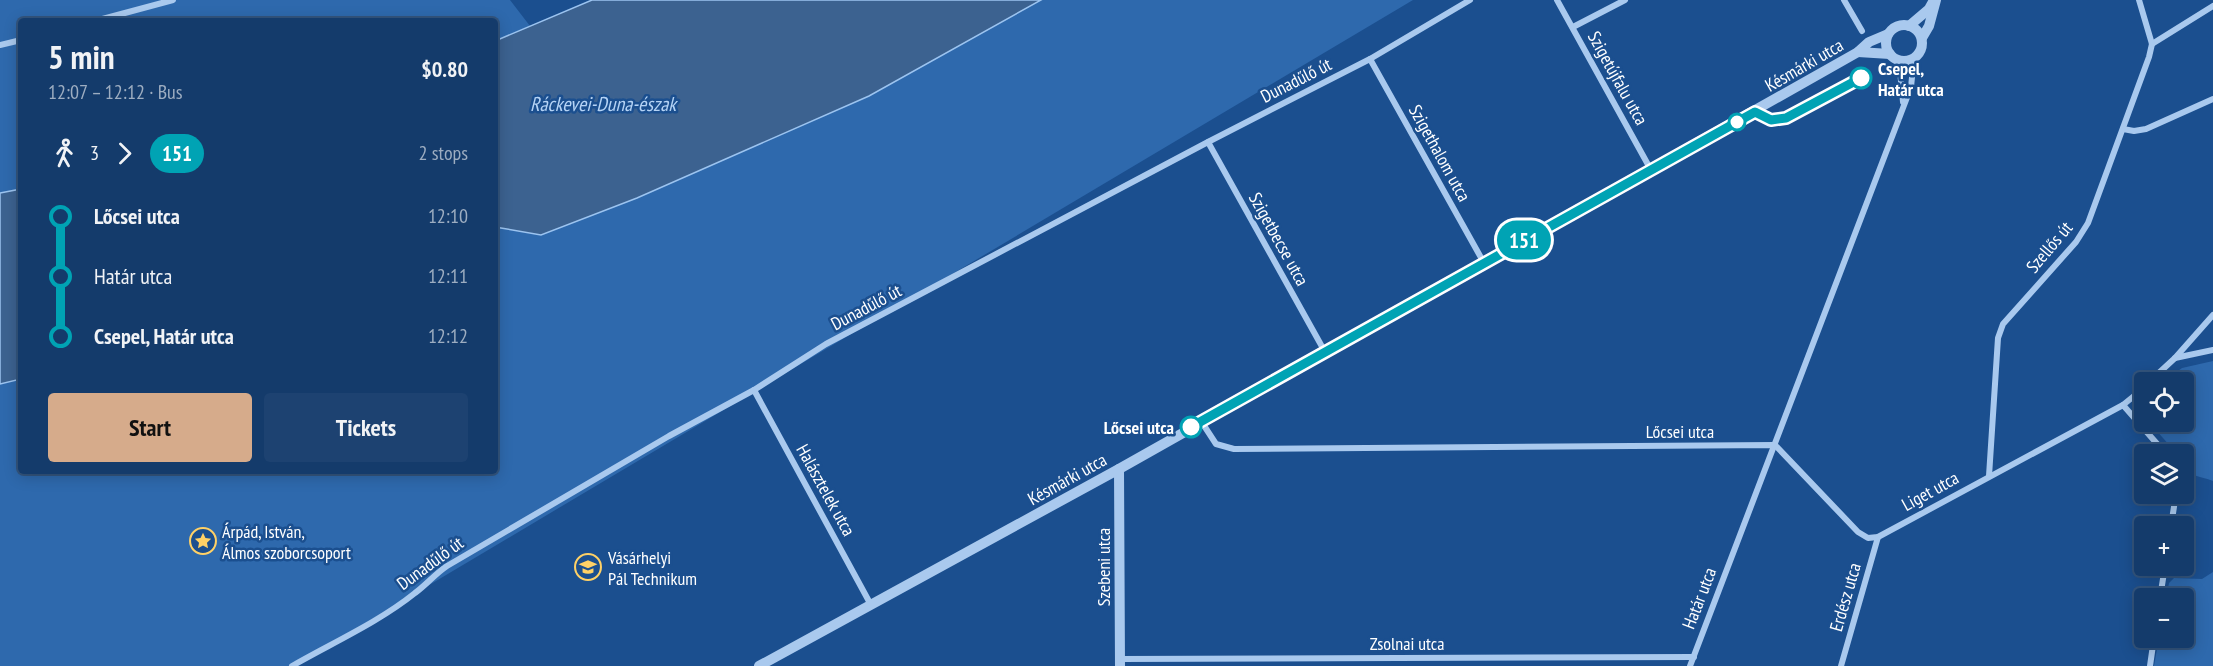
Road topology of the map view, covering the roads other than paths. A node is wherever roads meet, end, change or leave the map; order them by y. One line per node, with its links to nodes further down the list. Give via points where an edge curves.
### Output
1 (173, 0): 9 (street)
2 (1470, 0): 21 (street, Dunadűlő út)
3 (1557, 0): 11 (street, Szigetújfalu utca)
4 (1625, 0): 11 (street)
5 (1844, 0): 12 (street)
6 (1935, 0): 10 (street); 14 (street, via 1929,27)
7 (2139, 0): 16 (street)
8 (2213, 6): 16 (street)
9 (106, 18)
10 (1909, 26): 13 (street, via 1894,28); 14 (street)
11 (1573, 27): 26 (street, Szigetújfalu utca)
12 (1862, 31)
13 (1888, 34): 18 (street, Késmárki utca); 19 (street, via 1886,41)
14 (1922, 38): 20 (street)
15 (18, 41): 17 (street)
16 (2152, 44): 24 (street, Szellős út)
17 (0, 45)
18 (1858, 52): 19 (street, Késmárki utca); 26 (street, Késmárki utca)
19 (1895, 57): 20 (street); 23 (street, Határ utca)
20 (1914, 58): 23 (street, Határ utca, via 1911,87)
21 (1370, 59): 25 (street, Dunadűlő út); 27 (street, Szigethalom utca)
22 (2213, 99): 24 (street, via 2146,129)
23 (1903, 104): 38 (street, Határ utca)
24 (2123, 129): 40 (street, Szellős út, via 2088,223 2076,242 2003,324 1998,338)
25 (1208, 142): 30 (street, Szigetbecse utca); 33 (street, Dunadűlő út, via 826,345)
26 (1651, 170): 27 (street, Késmárki utca)
27 (1484, 263): 30 (street, Késmárki utca)
28 (2213, 315): 31 (street)
29 (2213, 350): 31 (street)
30 (1325, 352): 36 (street, Késmárki utca)
31 (2175, 358): 32 (street)
32 (2160, 372)
33 (754, 390): 42 (street, Halásztelek utca); 46 (street, Dunadűlő út, via 456,560 416,593)
34 (2134, 396): 35 (street, Liget utca)
35 (2123, 405): 37 (street); 40 (street, Liget utca)
36 (1201, 421): 38 (street, Lőcsei utca, via 1216,444 1234,449); 39 (street, Késmárki utca)
37 (2157, 444)
38 (1775, 445): 41 (street, via 1858,532 1868,538); 44 (street, Határ utca)
39 (1119, 469): 42 (street, Késmárki utca); 45 (street, Szebeni utca)
40 (1989, 476): 41 (street, Liget utca)
41 (1878, 537): 49 (street, Erdész utca)
42 (872, 605): 47 (street, Késmárki utca)
43 (2153, 648): 50 (street)
44 (1694, 657): 45 (street, Zsolnai utca); 48 (street, Határ utca)
45 (1120, 663)
46 (292, 666)
47 (759, 666)
48 (1690, 666)
49 (1841, 666)
50 (2150, 666)

